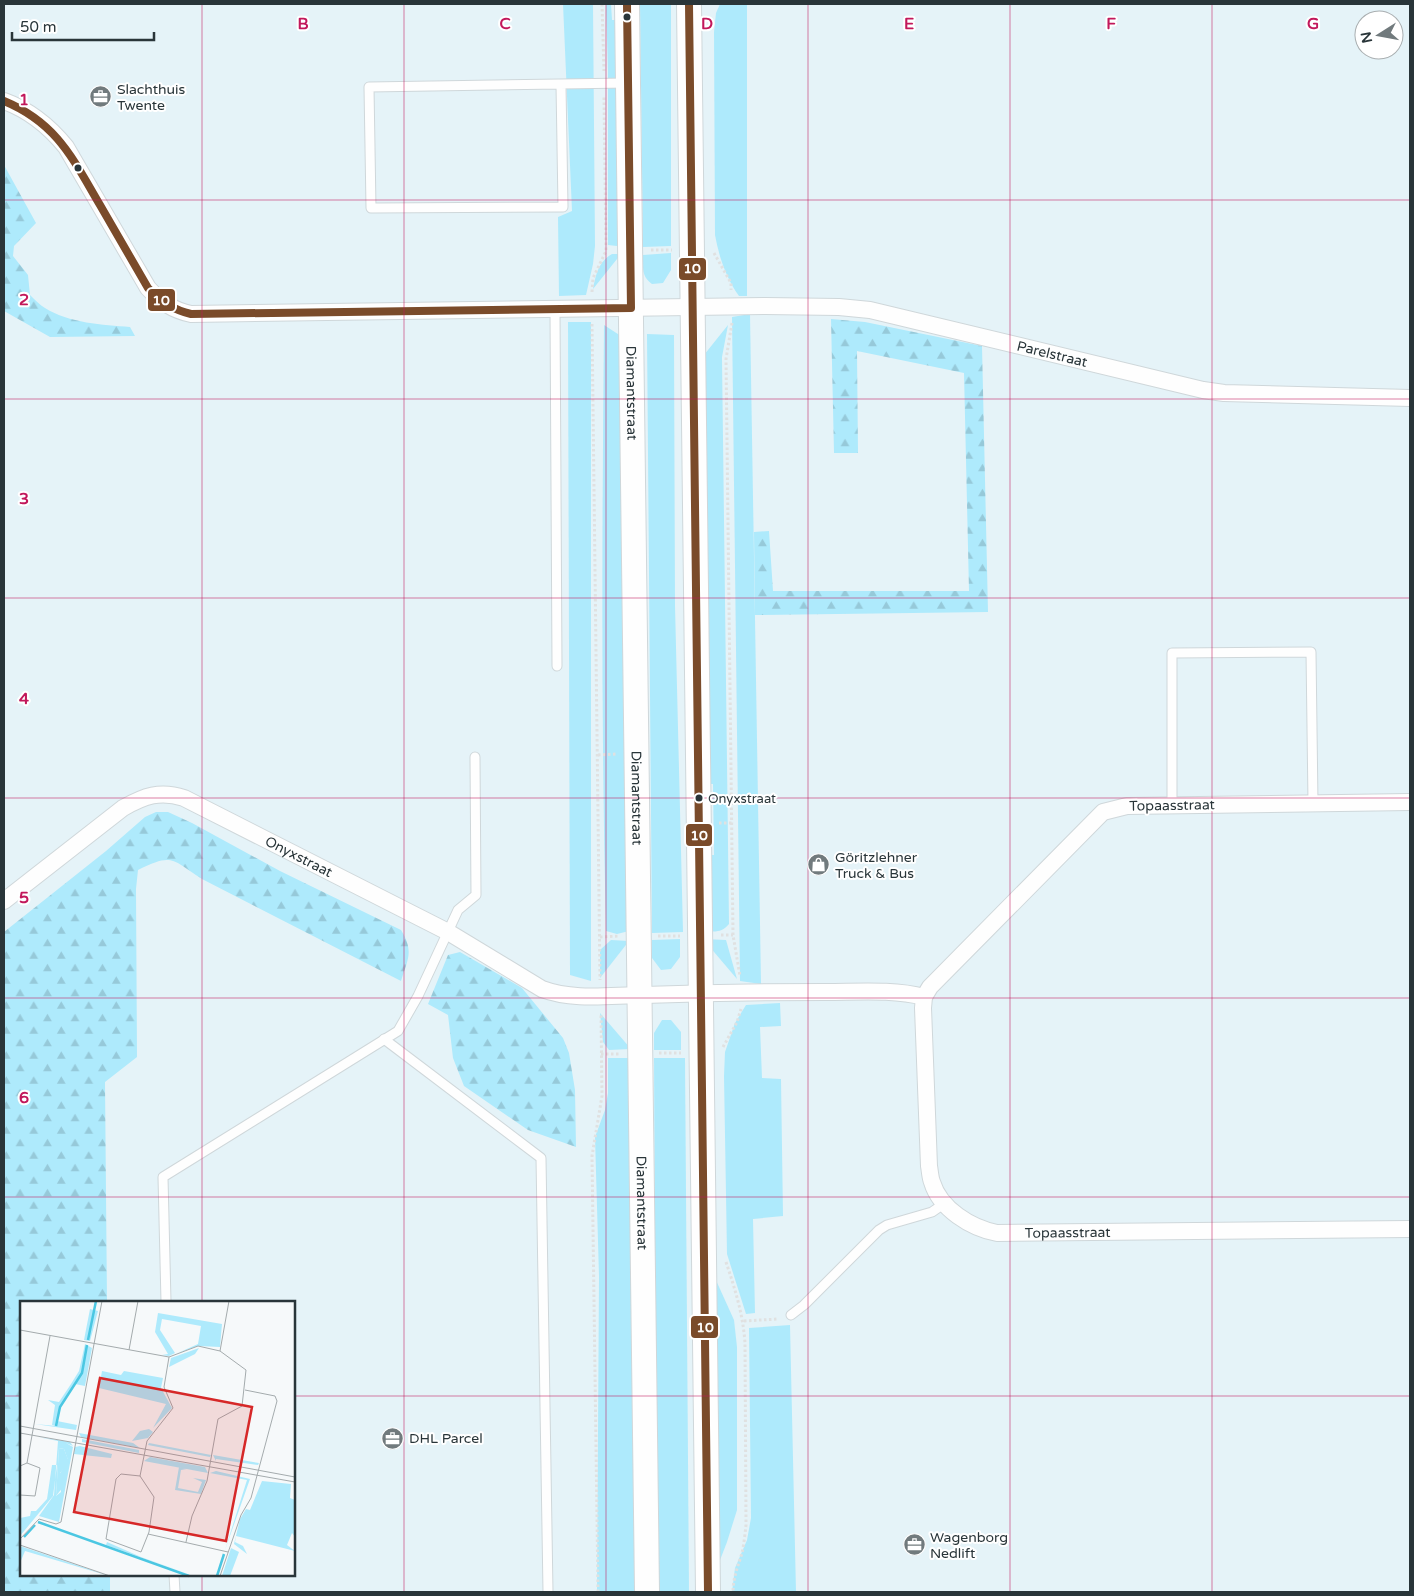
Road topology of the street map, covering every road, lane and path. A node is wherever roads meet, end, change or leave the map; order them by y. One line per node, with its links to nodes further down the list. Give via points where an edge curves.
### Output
1 (602, 4): 5 (path)
2 (627, 4): 4 (main road, Diamantstraat)
3 (690, 4): 10 (main road)
4 (629, 83): 5 (lane); 9 (main road, Diamantstraat)
5 (604, 84): 6 (lane); 8 (path)
6 (561, 85): 6 (lane, via 369,87 371,208 564,207)
7 (4, 101): 15 (street, Parelstraat, via 31,114 56,134 148,288 163,303 180,312)
8 (606, 250): 9 (path); 14 (path, via 593,278)
9 (630, 250): 10 (path); 13 (main road, Diamantstraat)
10 (693, 250): 12 (main road)
11 (732, 306): 12 (street, Parelstraat); 16 (street, Parelstraat, via 839,306 870,310 1224,393); 25 (path, via 732,332 726,360)
12 (694, 307): 13 (street, Parelstraat); 28 (main road)
13 (631, 308): 14 (street, Parelstraat); 30 (main road, Diamantstraat)
14 (592, 309): 15 (street, Parelstraat); 19 (path)
15 (556, 310): 17 (lane)
16 (1410, 398)
17 (557, 666)
18 (618, 754): 19 (path)
19 (598, 755): 31 (path)
20 (475, 758): 27 (lane, via 476,895 458,910)
21 (1410, 802): 22 (street, Topaasstraat)
22 (1312, 803): 23 (street, Topaasstraat); 23 (lane, via 1311,652 1172,653)
23 (1172, 805): 36 (street, Topaasstraat, via 1127,806 1103,812 930,987)
24 (714, 823): 25 (path)
25 (732, 823): 29 (path)
26 (4, 901): 27 (street, Onyxstraat, via 123,808 164,793 184,798)
27 (448, 932): 34 (street, Onyxstraat, via 554,993); 37 (lane, via 398,1030)
28 (701, 935): 29 (path); 30 (path); 33 (main road)
29 (733, 935): 32 (path)
30 (639, 936): 31 (path); 35 (main road, Diamantstraat)
31 (600, 937): 34 (path)
32 (741, 992): 33 (street); 36 (street, via 894,993); 38 (path, via 741,1011)
33 (701, 993): 35 (street, Onyxstraat); 50 (main road)
34 (600, 995): 35 (street, Onyxstraat); 48 (path, via 602,1096 592,1156)
35 (639, 995): 49 (main road, Diamantstraat)
36 (924, 997): 39 (street, Topaasstraat, via 929,1166 932,1183)
37 (384, 1039): 42 (lane, via 163,1177); 47 (lane, via 541,1158)
38 (722, 1053)
39 (945, 1203): 40 (street, Topaasstraat, via 958,1217 997,1233); 43 (lane, via 926,1214 879,1230)
40 (1410, 1229)
41 (726, 1261): 44 (path)
42 (166, 1301)
43 (791, 1315): 44 (path, via 780,1319)
44 (744, 1321): 51 (path, via 746,1525)
45 (174, 1576): 46 (lane)
46 (175, 1592)
47 (548, 1592)
48 (598, 1592)
49 (647, 1592)
50 (708, 1592)
51 (733, 1592)

